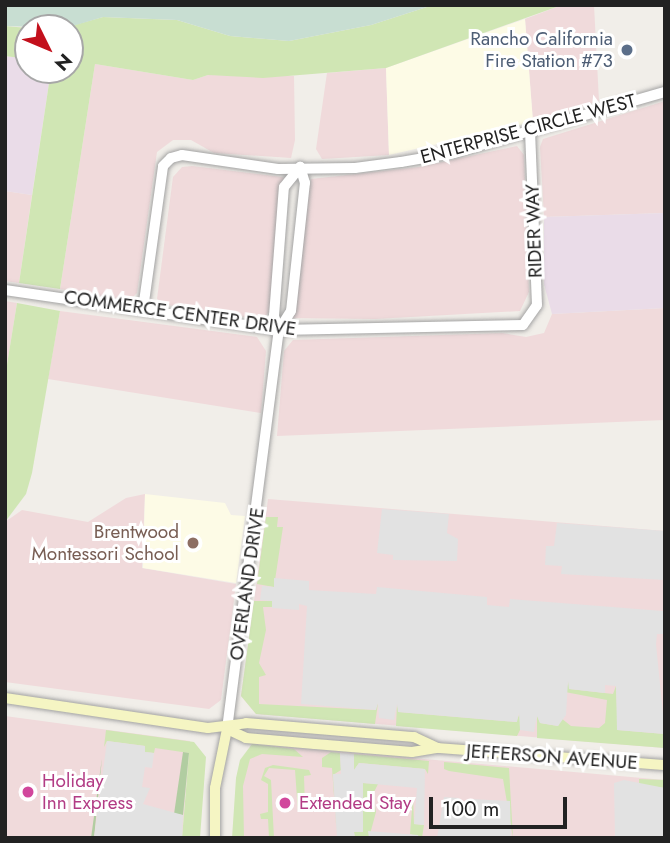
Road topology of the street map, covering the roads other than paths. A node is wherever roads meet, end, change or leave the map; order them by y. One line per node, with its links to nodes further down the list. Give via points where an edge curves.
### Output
1 (665, 92): 2 (street, ENTERPRISE CIRCLE WEST)
2 (530, 131): 3 (street, ENTERPRISE CIRCLE WEST, via 401,162 355,168); 6 (street, RIDER WAY, via 537,305)
3 (300, 167): 5 (street, ENTERPRISE CIRCLE WEST, via 230,164 182,155 171,158 163,166); 7 (street, OVERLAND DRIVE, via 304,183 291,311); 7 (street, OVERLAND DRIVE, via 284,187 274,316)
4 (5, 289): 5 (street, COMMERCE CENTER DRIVE)
5 (143, 309): 7 (street, COMMERCE CENTER DRIVE)
6 (523, 325): 7 (street, COMMERCE CENTER DRIVE)
7 (279, 330): 9 (street, OVERLAND DRIVE)
8 (5, 698): 9 (main road, JEFFERSON AVENUE)
9 (227, 729): 10 (main road, JEFFERSON AVENUE, via 246,723 414,737 438,748); 11 (main road, OVERLAND DRIVE, via 215,788)
10 (665, 765)
11 (215, 838)

